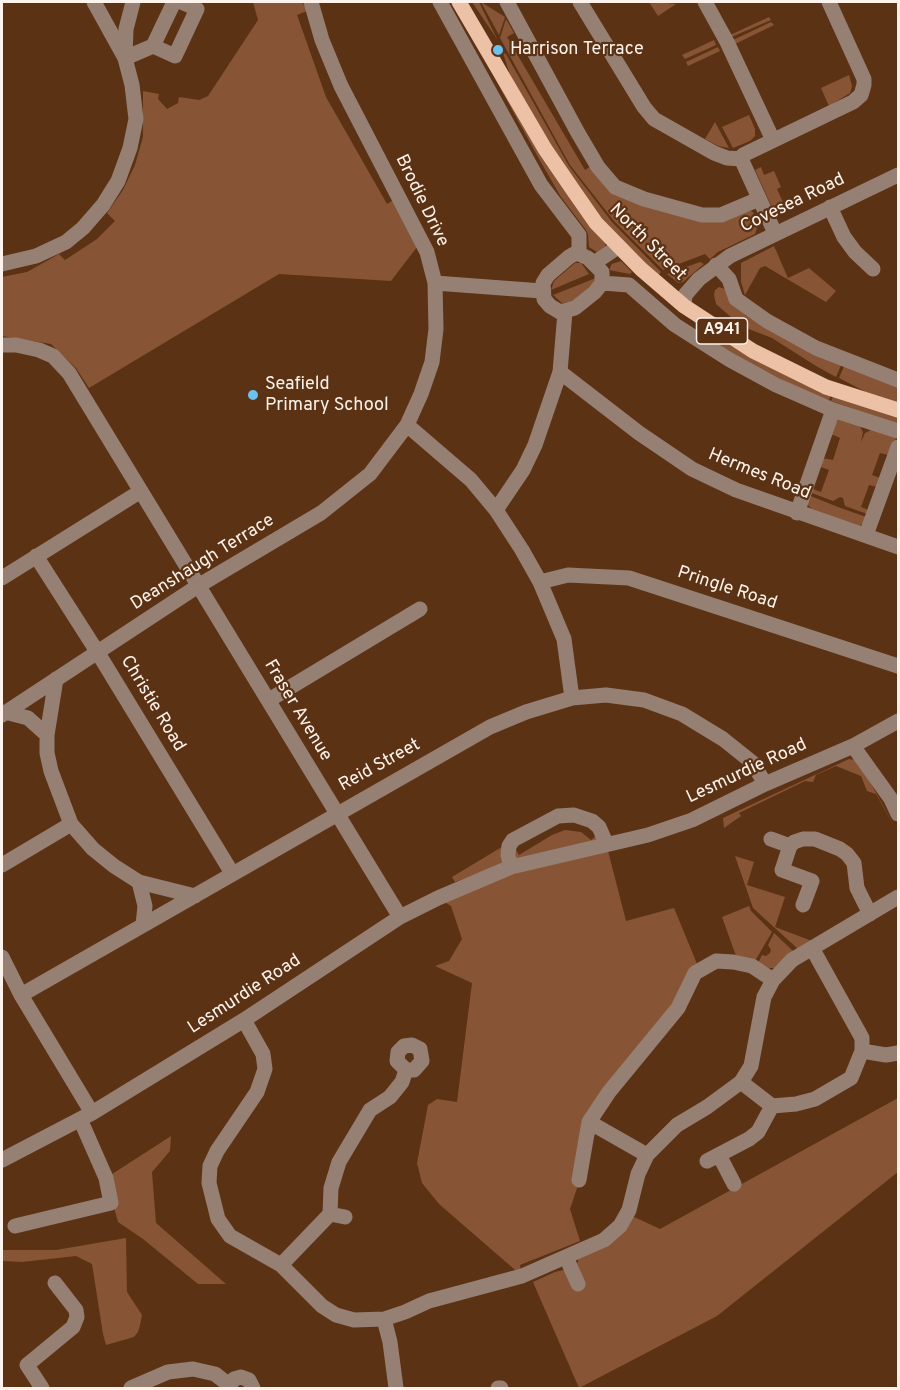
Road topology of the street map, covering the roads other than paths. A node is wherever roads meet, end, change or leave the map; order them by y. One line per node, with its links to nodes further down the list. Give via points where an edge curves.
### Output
1 (94, 2): 13 (street)
2 (133, 2): 13 (street, via 126,28)
3 (174, 2): 12 (street)
4 (181, 2): 12 (street, via 197,9 175,56)
5 (311, 2): 25 (street, Brodie Drive, via 341,86 427,252)
6 (440, 2): 20 (street, via 541,185 579,235)
7 (459, 2): 21 (main road, North Street / A941, via 545,149 596,223)
8 (507, 2): 17 (street, via 578,133 615,187 702,215 721,215)
9 (580, 2): 15 (street, via 654,118 714,153)
10 (705, 2): 14 (street)
11 (829, 2): 14 (street, via 864,78 861,95)
12 (153, 46): 13 (street)
13 (125, 58): 22 (street, via 136,119 118,181 96,213 66,242 36,256)
14 (773, 140): 15 (street)
15 (742, 159): 17 (street)
16 (898, 175): 18 (street, Covesea Road)
17 (759, 199): 19 (street)
18 (830, 207): 19 (street, Covesea Road); 23 (street, via 844,237)
19 (775, 233): 24 (street, Covesea Road)
20 (579, 254): 21 (street); 26 (street, via 568,257 548,275)
21 (604, 263): 27 (main road, North Street / A941); 28 (street, via 583,302); 32 (street, via 675,325 730,360)
22 (2, 264)
23 (873, 268)
24 (712, 269): 27 (street, Covesea Road, via 685,295); 31 (street, via 729,279 736,299 767,321 816,348)
25 (435, 283): 26 (street); 34 (street, Brodie Drive, via 432,362)
26 (543, 288): 28 (street, via 550,306)
27 (684, 306): 33 (main road, North Street / A941, via 779,365 826,387)
28 (566, 312): 30 (street)
29 (2, 345): 37 (street, Fraser Avenue, via 53,356 69,373)
30 (560, 372): 38 (street, via 535,445); 39 (street, Hermes Road, via 692,469)
31 (898, 380)
32 (833, 410): 35 (street); 39 (street)
33 (898, 410)
34 (407, 425): 38 (street, via 471,480); 45 (street, Deanshaugh Terrace, via 370,474 321,513)
35 (898, 430)
36 (898, 447): 40 (street)
37 (141, 491): 42 (street); 45 (street, Fraser Avenue)
38 (496, 510): 44 (street)
39 (797, 513): 40 (street, Hermes Road)
40 (866, 535): 41 (street, Hermes Road)
41 (898, 548)
42 (36, 556): 43 (street); 47 (street, Christie Road)
43 (2, 578)
44 (540, 582): 48 (street, Pringle Road, via 568,575 629,578); 50 (street, via 564,639)
45 (198, 586): 47 (street, Deanshaugh Terrace); 51 (street, Fraser Avenue)
46 (420, 609): 51 (street)
47 (98, 653): 49 (street, Deanshaugh Terrace); 65 (street, Christie Road)
48 (898, 666)
49 (56, 679): 52 (street, Deanshaugh Terrace); 54 (street)
50 (572, 698): 56 (street, Reid Street, via 606,695 644,700 682,714 753,763); 57 (street, Reid Street, via 490,727)
51 (268, 700): 57 (street, Fraser Avenue)
52 (3, 714): 54 (street, via 28,718)
53 (898, 721): 55 (street, Lesmurdie Road)
54 (47, 735): 59 (street, via 51,771)
55 (853, 746): 56 (street, Lesmurdie Road); 58 (street)
56 (765, 784): 61 (street, Lesmurdie Road, via 692,820 648,835)
57 (336, 813): 65 (street, Reid Street); 71 (street, Fraser Avenue)
58 (898, 814)
59 (71, 824): 63 (street); 66 (street, via 93,849)
60 (771, 839): 62 (street)
61 (606, 843): 64 (street, Lesmurdie Road); 64 (street, via 592,821 574,815 558,816 513,840 508,855)
62 (790, 846): 69 (street, via 782,870 812,881); 70 (street, via 803,839 815,839 847,854 854,863 857,888)
63 (2, 865)
64 (511, 867): 71 (street, Lesmurdie Road)
65 (232, 873): 67 (street, Reid Street)
66 (139, 882): 67 (street); 72 (street, via 145,906)
67 (195, 896): 72 (street, Reid Street)
68 (898, 897): 70 (street)
69 (803, 905)
70 (870, 914): 73 (street)
71 (400, 917): 77 (street, Lesmurdie Road)
72 (143, 925): 76 (street, Reid Street)
73 (812, 948): 75 (street, via 792,960); 78 (street, via 854,1021 862,1038)
74 (2, 957): 76 (street)
75 (773, 980): 81 (street, via 764,998 751,1065); 84 (street, via 752,966 733,962 716,961 695,973 678,1008)
76 (21, 994): 83 (street)
77 (244, 1020): 83 (street, Lesmurdie Road); 91 (street, via 263,1054 266,1069 257,1092 217,1151 210,1166 209,1183 218,1219 230,1236)
78 (862, 1051): 79 (street); 82 (street, via 851,1078 832,1091 796,1104)
79 (898, 1053)
80 (406, 1070): 91 (street, via 397,1089 370,1110 339,1162 331,1188 337,1215)
81 (741, 1082): 82 (street); 85 (street, via 677,1125)
82 (772, 1106): 88 (street, via 749,1140 713,1158)
83 (86, 1116): 86 (street, Lesmurdie Road); 89 (street, via 111,1203)
84 (589, 1122): 85 (street); 87 (street)
85 (647, 1155): 90 (street, via 620,1226 604,1240)
86 (2, 1160)
87 (579, 1180)
88 (734, 1184)
89 (15, 1226)
90 (566, 1257): 93 (street); 94 (street, via 522,1276 429,1301)
91 (281, 1265): 94 (street, via 315,1300 336,1315 354,1320)
92 (55, 1283): 96 (street, via 77,1317 73,1327 27,1365)
93 (578, 1284)
94 (384, 1319): 99 (street)
95 (228, 1387): 97 (street, via 215,1374 193,1369 168,1372); 98 (street, via 241,1377 249,1380)
96 (42, 1389)
97 (131, 1389)
98 (253, 1389)
99 (396, 1389)

